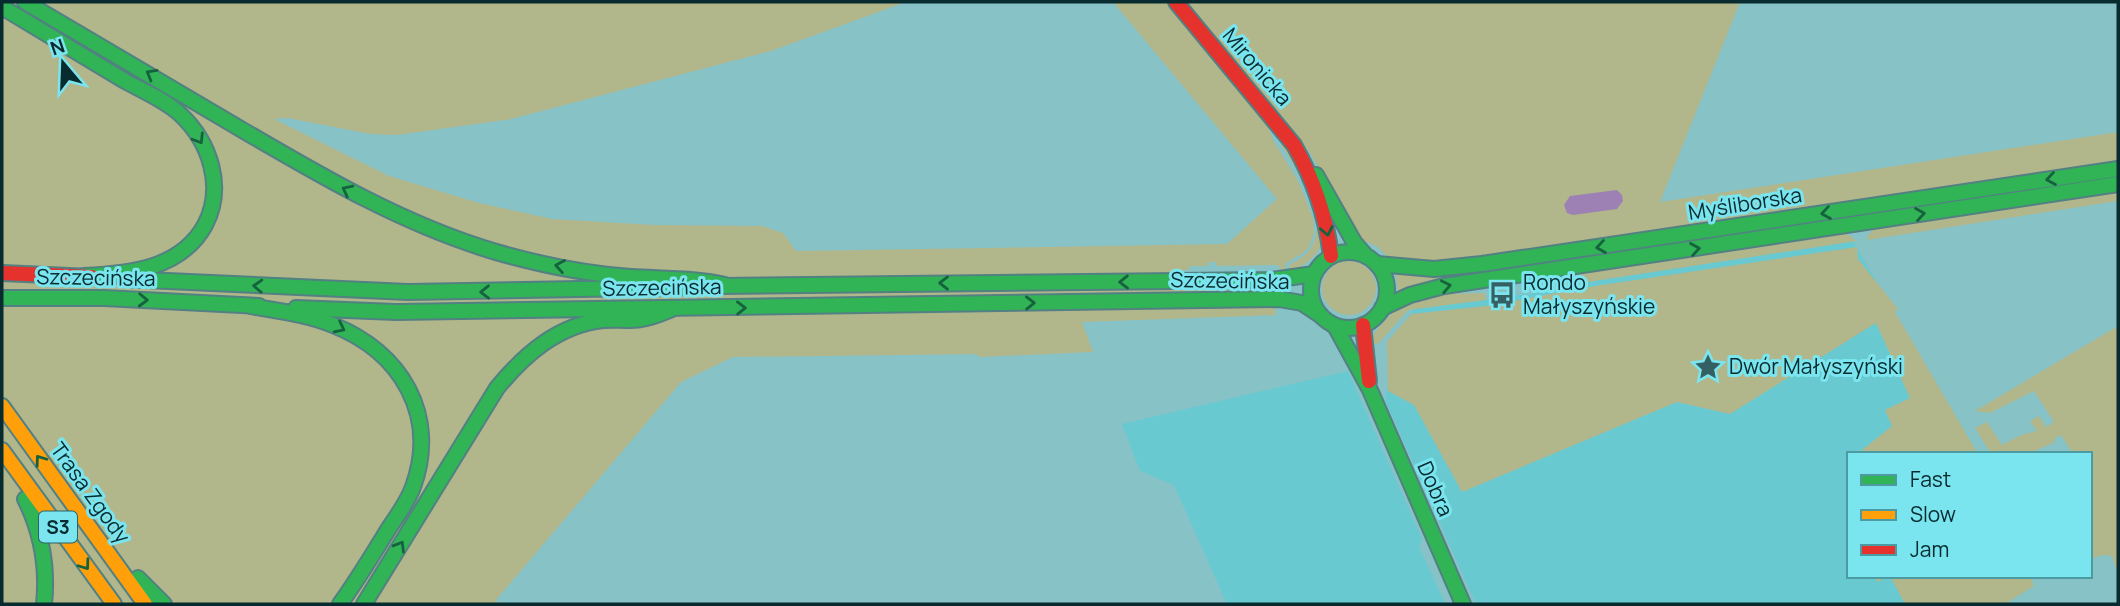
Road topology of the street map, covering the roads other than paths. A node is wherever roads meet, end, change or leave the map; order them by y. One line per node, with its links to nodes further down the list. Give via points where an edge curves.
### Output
1 (25, 2): 12 (main road, one-way to 1, via 555,265 444,235 309,169)
2 (1176, 2): 4 (main road, Mironicka)
3 (2, 6): 11 (main road, one-way to 11, via 179,113 198,134 211,160 213,208 200,235 187,248 154,266)
4 (1304, 161): 7 (main road, Mironicka, one-way to 7, via 1326,223); 8 (main road, Mironicka, via 1327,191 1354,242)
5 (2118, 169): 8 (main road, Myśliborska, one-way to 8, via 1458,268 1412,269)
6 (2118, 184): 15 (main road, Myśliborska, one-way to 6, via 1453,284)
7 (1331, 256): 8 (main road, via 1356,253); 10 (main road)
8 (1372, 260): 15 (main road, via 1387,285)
9 (2, 273): 11 (main road, Szczecińska)
10 (1314, 274): 12 (main road, Szczecińska, one-way to 12, via 1248,280); 17 (main road, via 1311,295)
11 (84, 276): 12 (main road, Szczecińska, one-way to 11, via 395,292)
12 (725, 285)
13 (2, 298): 14 (main road, Szczecińska, one-way to 14)
14 (250, 306): 16 (main road, Szczecińska, via 396,312); 29 (main road, one-way to 29, via 329,323 352,335 393,364 415,400 422,438 412,489)
15 (1382, 308): 18 (main road)
16 (673, 309): 17 (main road, Szczecińska, one-way to 17, via 1279,299 1302,303); 30 (main road, one-way to 16, via 497,388 520,362 554,335 577,326 650,318)
17 (1320, 315): 19 (main road)
18 (1363, 325): 19 (main road); 20 (main road, Dobra)
19 (1335, 326): 20 (main road, Dobra)
20 (1370, 390): 31 (main road, Dobra)
21 (2, 407): 24 (main road, Trasa Zgody / S3, one-way to 21)
22 (2, 450): 26 (main road, S3, one-way to 26)
23 (2, 458): 25 (main road, via 36,519 44,545)
24 (79, 513): 27 (main road, Trasa Zgody / S3); 28 (main road)
25 (44, 604)
26 (114, 604)
27 (145, 604)
28 (164, 604)
29 (340, 604)
30 (364, 604)
31 (1463, 604)

